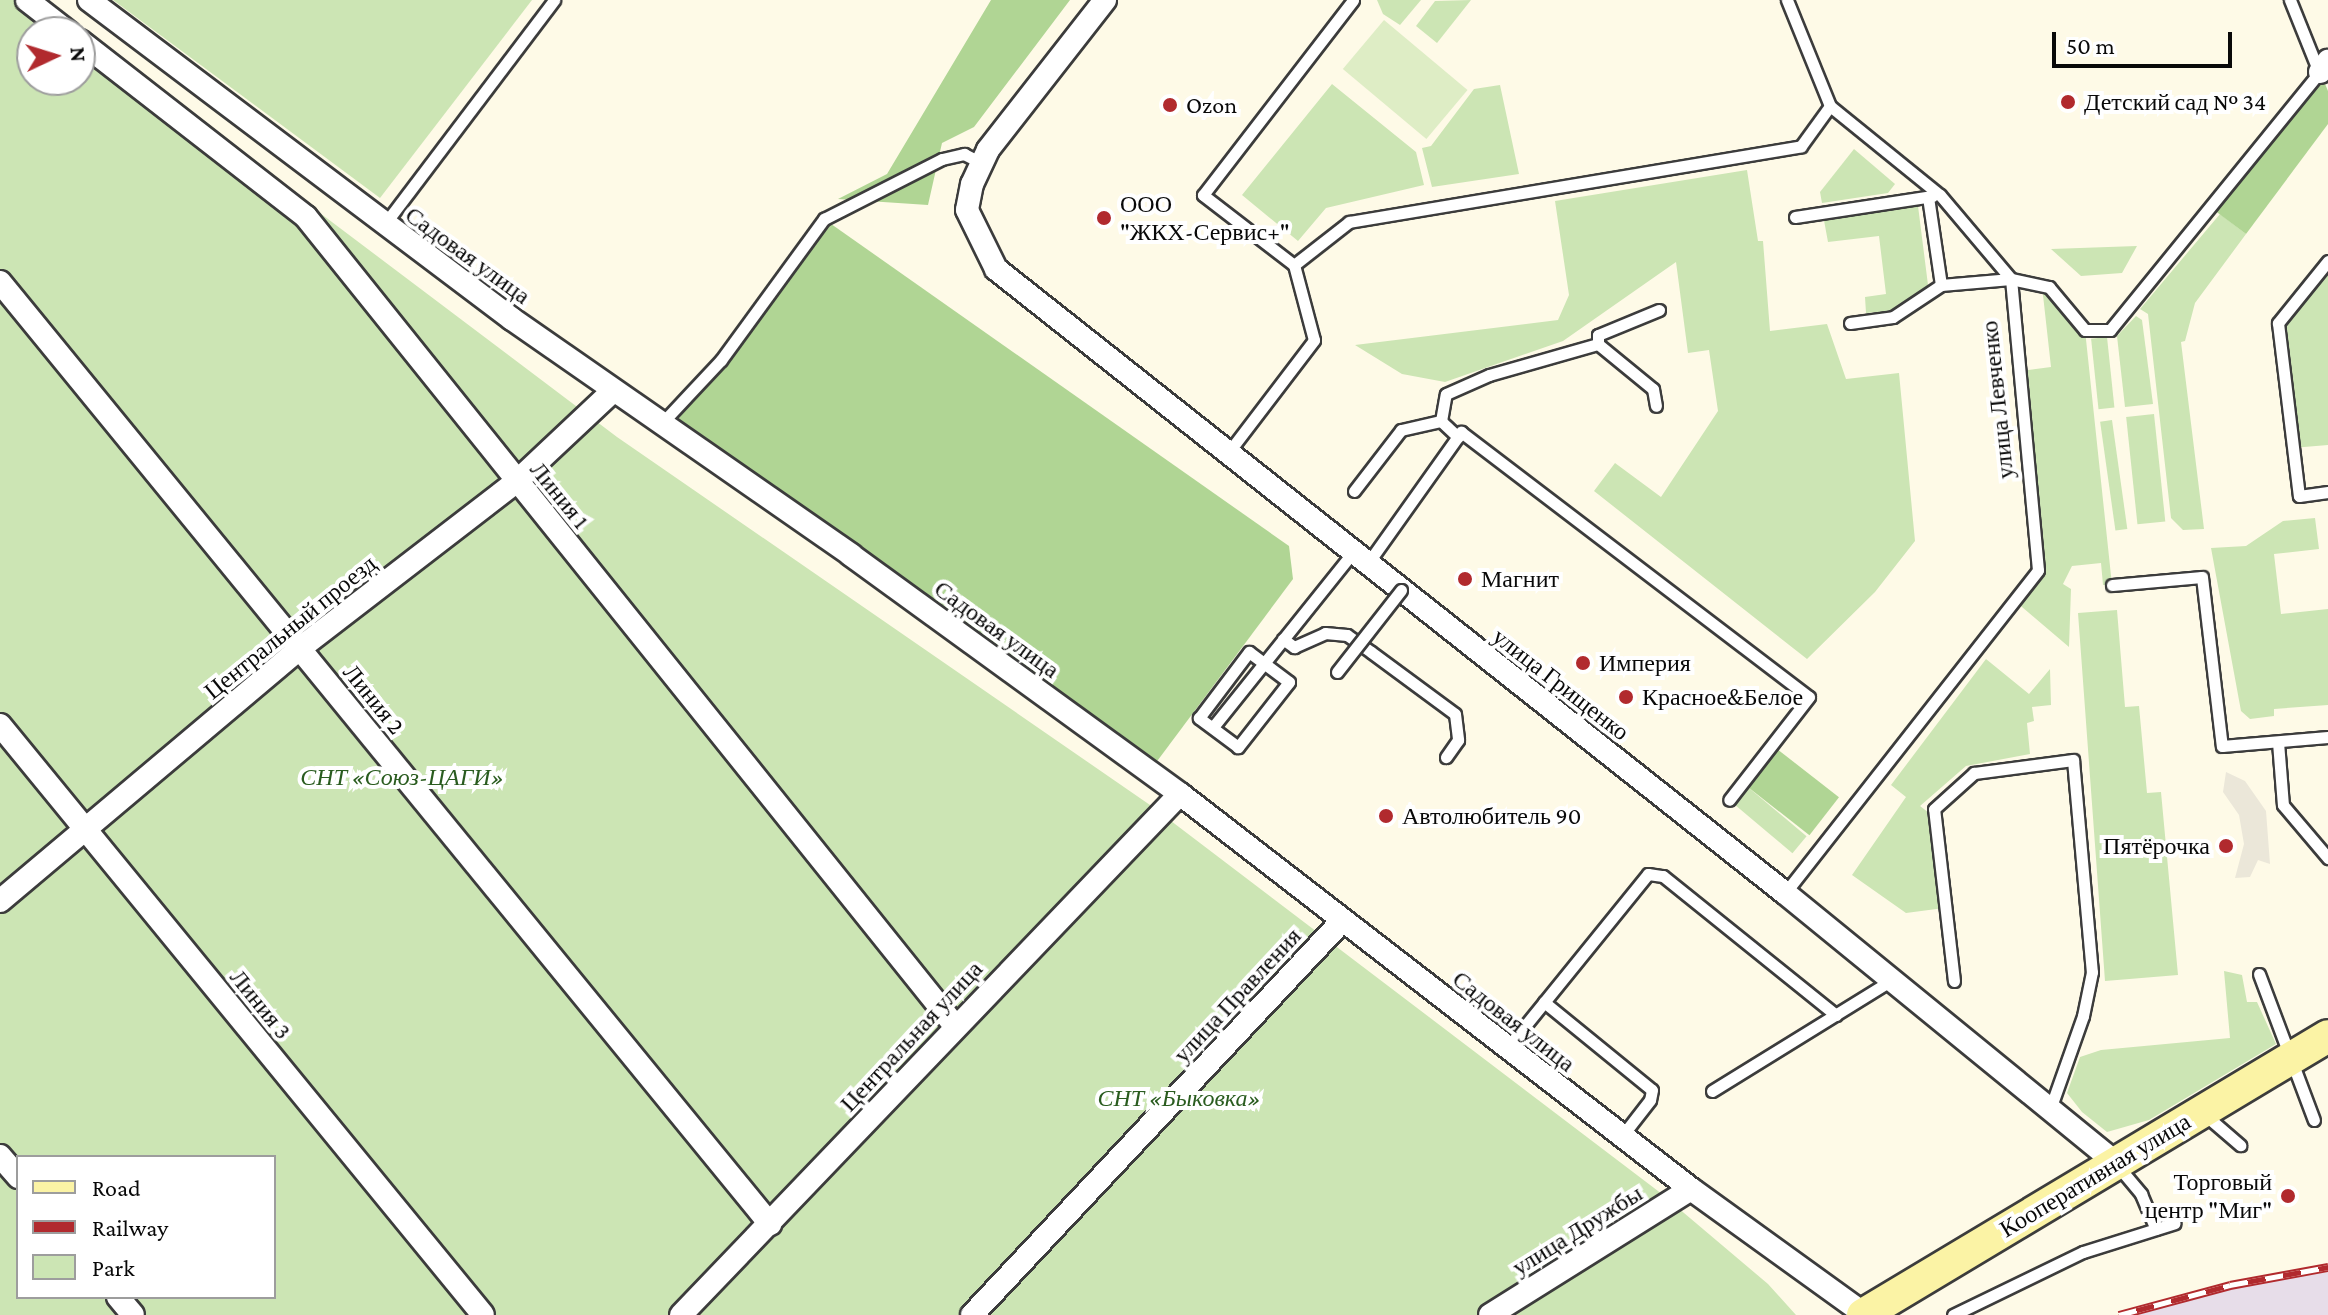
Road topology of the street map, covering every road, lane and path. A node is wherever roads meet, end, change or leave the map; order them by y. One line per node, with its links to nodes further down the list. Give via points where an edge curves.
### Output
1 (27, 0): 8 (street)
2 (89, 0): 15 (street, Садовая улица)
3 (554, 0): 15 (lane)
4 (1105, 0): 12 (street)
5 (1353, 0): 17 (lane, via 1203,195)
6 (1787, 0): 11 (lane)
7 (2290, 0): 10 (lane)
8 (48, 16)
9 (96, 53): 30 (street, Линия 1, via 306,217)
10 (2325, 68): 18 (lane, via 2110,330 2085,330 2049,287)
11 (1830, 106): 13 (lane); 17 (lane, via 1801,146 1349,222)
12 (982, 163): 27 (lane, via 964,154 942,159 824,219 721,360); 29 (street, улица Грищенко, via 967,210 996,269)
13 (1934, 196): 14 (lane); 18 (lane); 20 (lane)
14 (1795, 217)
15 (384, 226): 24 (street, Садовая улица)
16 (2328, 261): 32 (lane, via 2278,323 2299,496)
17 (1294, 265): 29 (lane, via 1314,340)
18 (2011, 279): 20 (lane); 49 (lane, улица Левченко, via 2038,570)
19 (0, 282): 37 (street, Линия 2)
20 (1941, 285): 22 (lane, via 1893,317)
21 (1659, 310): 23 (lane, via 1598,335)
22 (1850, 323)
23 (1598, 344): 25 (lane, via 1653,389); 26 (lane, via 1489,375 1446,394)
24 (612, 392): 27 (street, Садовая улица); 30 (street, Центральный проезд)
25 (1656, 406)
26 (1441, 421): 28 (lane); 31 (lane, via 1401,430)
27 (662, 423): 45 (street, Садовая улица)
28 (1458, 437): 33 (lane); 46 (lane, via 1461,432 1474,441 1809,697)
29 (1228, 453): 33 (street, улица Грищенко)
30 (516, 482): 37 (street, Центральный проезд); 57 (street, Линия 1)
31 (1354, 491)
32 (2328, 492)
33 (1360, 558): 35 (street, улица Грищенко); 36 (lane)
34 (2112, 585): 43 (lane, via 2202,577 2222,746)
35 (1401, 590): 39 (lane, bridge); 49 (street, улица Грищенко)
36 (1283, 639): 38 (lane); 44 (lane, via 1294,647 1325,633 1347,635 1371,652 1455,714 1458,740)
37 (299, 649): 47 (street, Центральный проезд); 72 (street, Линия 2)
38 (1263, 663): 41 (lane); 41 (lane, via 1249,652 1199,718); 41 (lane, via 1289,682 1238,747)
39 (1337, 672)
40 (0, 725): 47 (street, Линия 3)
41 (1213, 727)
42 (2328, 737): 43 (lane)
43 (2278, 742): 48 (lane, via 2283,805)
44 (1446, 757)
45 (1180, 794): 51 (street, Садовая улица); 57 (street, Центральная улица)
46 (1729, 800)
47 (86, 833): 50 (street, Центральный проезд); 77 (street, Линия 3)
48 (2328, 858)
49 (1785, 893): 53 (street, улица Грищенко)
50 (0, 901)
51 (1342, 921): 59 (street, Садовая улица); 79 (street, улица Правления)
52 (2259, 974): 60 (lane)
53 (1892, 980): 56 (lane); 62 (street, улица Грищенко)
54 (1954, 981): 62 (lane, via 1934,809 1974,773 2073,760 2092,972 2083,1016)
55 (1544, 1002): 56 (lane, via 1642,879 1656,874); 59 (lane); 65 (lane, via 1652,1090)
56 (1836, 1015): 61 (lane)
57 (955, 1026): 72 (street, Центральная улица)
58 (2328, 1036): 60 (main road, Кооперативная улица)
59 (1506, 1048): 65 (street, Садовая улица)
60 (2291, 1058): 63 (main road, Кооперативная улица); 64 (lane)
61 (1712, 1091)
62 (2050, 1110): 68 (street, улица Грищенко)
63 (2200, 1111): 66 (lane); 68 (main road, Кооперативная улица)
64 (2314, 1120)
65 (1622, 1136): 70 (street, Садовая улица)
66 (2240, 1145)
67 (0, 1156): 69 (street)
68 (2116, 1163): 73 (lane, via 2141,1194); 75 (main road, Кооперативная улица)
69 (16, 1175)
70 (1691, 1189): 75 (street, Садовая улица); 80 (street, улица Дружбы)
71 (2175, 1223): 73 (lane)
72 (770, 1224): 78 (street, Центральная улица)
73 (2156, 1229): 81 (lane, via 2083,1252)
74 (120, 1299): 76 (street)
75 (1880, 1311)
76 (133, 1315)
77 (483, 1315)
78 (681, 1315)
79 (972, 1315)
80 (1490, 1315)
81 (1953, 1315)

